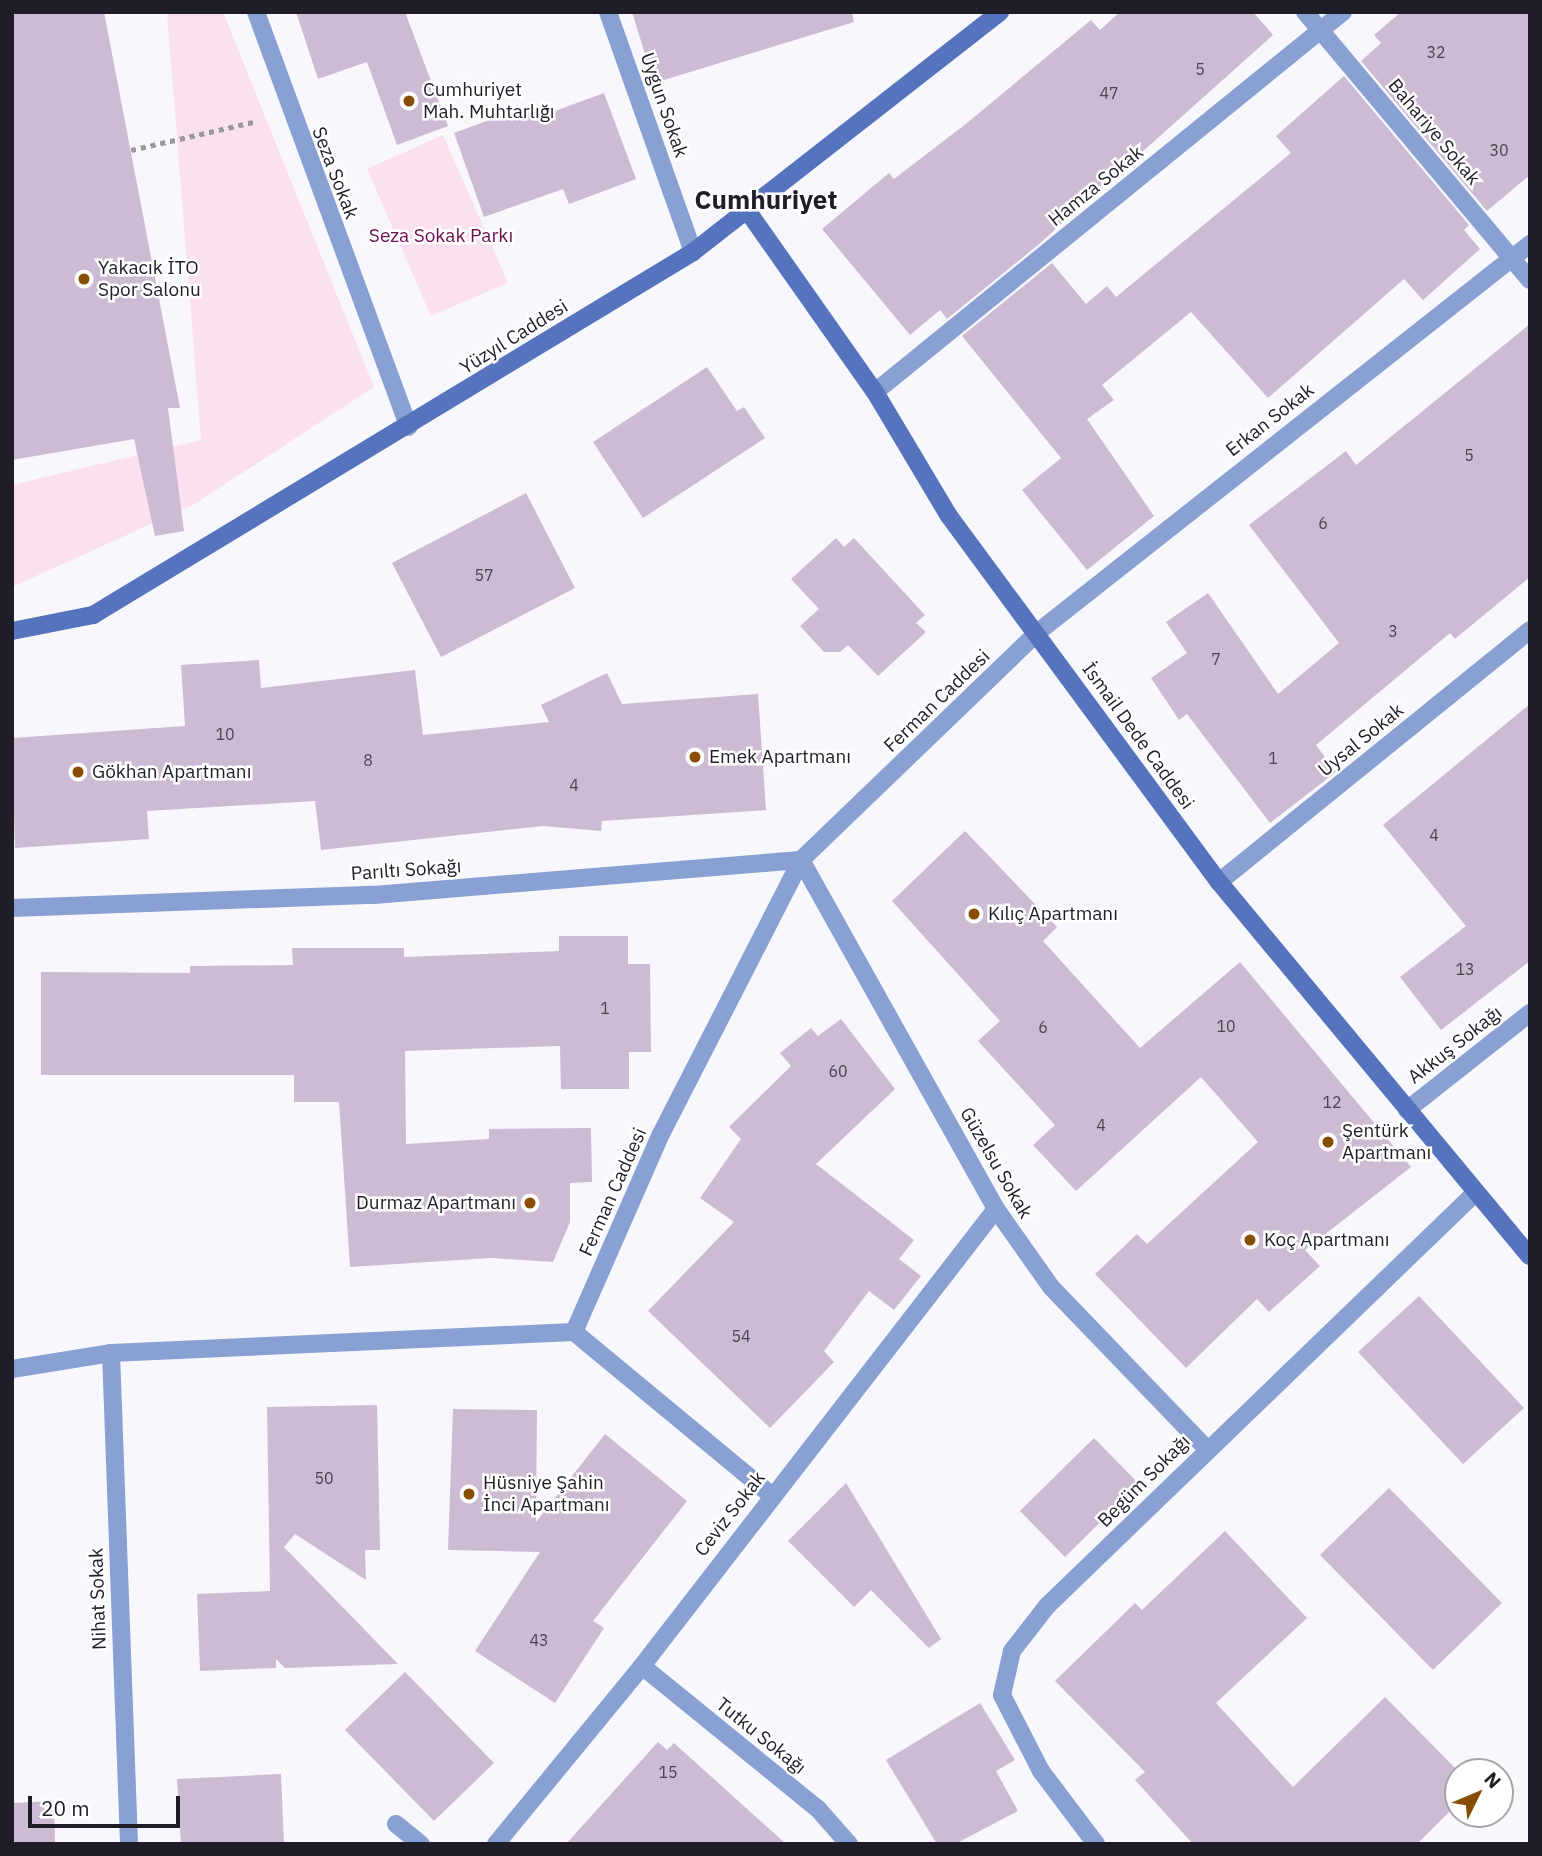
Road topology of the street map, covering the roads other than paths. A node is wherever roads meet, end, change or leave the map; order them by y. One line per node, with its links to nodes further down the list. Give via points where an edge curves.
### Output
1 (256, 12): 13 (street, Seza Sokak)
2 (608, 12): 9 (street, Uygun Sokak)
3 (1000, 12): 7 (street, Yüzyıl Caddesi)
4 (1305, 12): 6 (street, Bahariye Sokak)
5 (1343, 12): 6 (street, Hamza Sokak)
6 (1322, 29): 10 (street, Bahariye Sokak); 12 (street, Hamza Sokak)
7 (749, 213): 9 (street, Yüzyıl Caddesi); 12 (street, İsmail Dede Caddesi)
8 (1530, 243): 10 (street, Erkan Sokak)
9 (693, 252): 13 (street, Yüzyıl Caddesi)
10 (1512, 259): 11 (street, Bahariye Sokak); 16 (street, Erkan Sokak)
11 (1530, 280)
12 (875, 392): 16 (street, İsmail Dede Caddesi, via 949,516)
13 (409, 427): 15 (street, Yüzyıl Caddesi, via 93,615)
14 (1530, 630): 18 (street, Uysal Sokak)
15 (12, 631)
16 (1038, 632): 17 (street, Ferman Caddesi); 18 (street, İsmail Dede Caddesi)
17 (801, 860): 19 (street, Parıltı Sokağı, via 374,895); 23 (street, Güzelsu Sokak); 25 (street, Ferman Caddesi, via 662,1134)
18 (1219, 882): 21 (street, İsmail Dede Caddesi)
19 (12, 908)
20 (1530, 1013): 21 (street, Akkuş Sokağı)
21 (1407, 1110): 22 (street, İsmail Dede Caddesi)
22 (1473, 1195): 24 (street, İsmail Dede Caddesi); 28 (street, Begüm Sokağı)
23 (996, 1209): 28 (street, Güzelsu Sokak, via 1051,1287); 29 (street, Ceviz Sokak)
24 (1530, 1256)
25 (574, 1332): 26 (street); 29 (street)
26 (111, 1353): 27 (street); 32 (street, Nihat Sokak)
27 (12, 1369)
28 (1207, 1449): 36 (street, Begüm Sokağı, via 1047,1606 1012,1650 1002,1695 1041,1772)
29 (770, 1494): 30 (street, Ceviz Sokak)
30 (642, 1666): 34 (street, Ceviz Sokak); 35 (street, Tutku Sokağı, via 818,1809)
31 (396, 1824): 33 (street)
32 (129, 1844)
33 (421, 1844)
34 (496, 1844)
35 (849, 1844)
36 (1096, 1844)

